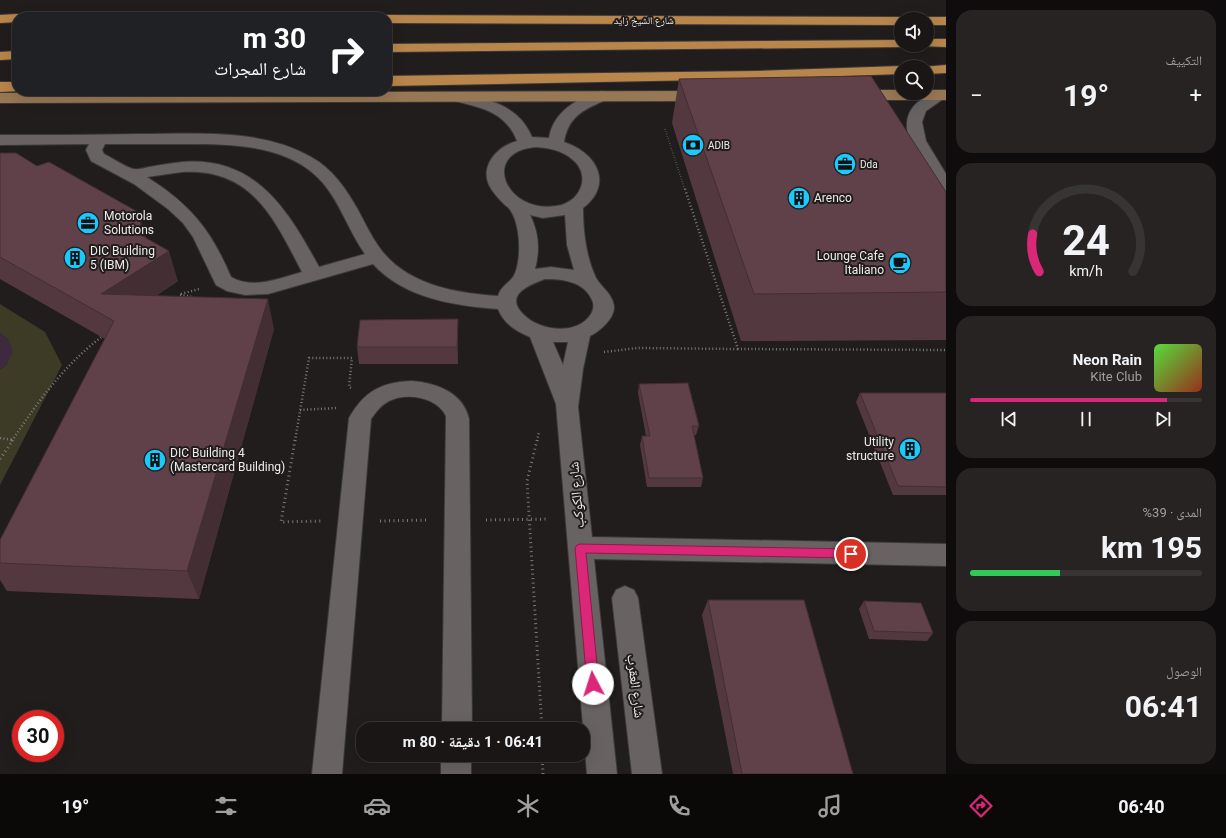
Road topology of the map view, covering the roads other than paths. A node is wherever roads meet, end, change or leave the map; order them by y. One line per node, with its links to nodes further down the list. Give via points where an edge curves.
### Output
1 (0, 18): 2 (highway)
2 (12, 18)
3 (392, 18): 4 (highway, شارع الشيخ زايد)
4 (894, 21)
5 (934, 21): 6 (highway)
6 (946, 21)
7 (934, 43): 8 (highway)
8 (946, 43)
9 (894, 44): 10 (highway)
10 (392, 48)
11 (12, 55): 12 (highway)
12 (0, 56)
13 (392, 58): 16 (highway)
14 (0, 60): 15 (highway)
15 (12, 60)
16 (589, 60)
17 (658, 63): 19 (highway)
18 (946, 69): 21 (highway)
19 (894, 70)
20 (894, 70): 22 (highway)
21 (934, 70)
22 (392, 81)
23 (12, 86): 24 (highway)
24 (0, 87)
25 (943, 95): 29 (main road); 37 (street, via 924,104 915,116 913,130)
26 (602, 96): 27 (main road); 28 (main road); 36 (street, via 582,105 567,116 557,134)
27 (721, 96)
28 (455, 97): 30 (main road); 35 (street, via 474,100 504,113 523,132)
29 (840, 97): 31 (street)
30 (0, 98)
31 (868, 108)
32 (899, 125): 37 (street)
33 (100, 139): 34 (street); 38 (street, via 94,150 97,158); 42 (street, via 216,139 272,147 296,156 332,182)
34 (5, 142)
35 (526, 143): 36 (street); 40 (street, via 507,151 496,167 497,184 502,193)
36 (556, 144): 41 (street, via 570,150 583,161 591,178 587,195)
37 (920, 145): 39 (street)
38 (131, 175): 43 (street, via 184,167 212,168 235,174 251,184 276,210); 43 (street, via 162,194 189,219 215,258 223,281 234,288 268,288)
39 (946, 187)
40 (518, 207): 41 (street, via 540,213 558,212); 44 (street, via 525,220 530,249)
41 (574, 207): 45 (street, via 574,235)
42 (376, 257): 43 (street); 46 (street, via 393,273 416,286 474,302)
43 (313, 274)
44 (522, 280): 45 (street, via 554,272); 46 (street, via 510,290)
45 (588, 282): 47 (street, via 597,290 604,309 600,318)
46 (506, 303): 48 (street, via 515,321)
47 (581, 333): 48 (street, via 567,336); 49 (street, شارع الكوكب, via 574,356)
48 (538, 334): 49 (street, شارع الكوكب)
49 (568, 407): 50 (street, شارع الكوكب)
50 (580, 548): 51 (street); 57 (street, شارع الكوكب)
51 (946, 555)
52 (625, 598): 58 (street, شارع العقرب)
53 (457, 722): 55 (street, via 457,414 448,402 434,393 416,389 397,390 380,396 367,406 360,418)
54 (456, 762): 56 (street)
55 (326, 774)
56 (456, 774)
57 (602, 774)
58 (647, 774)

